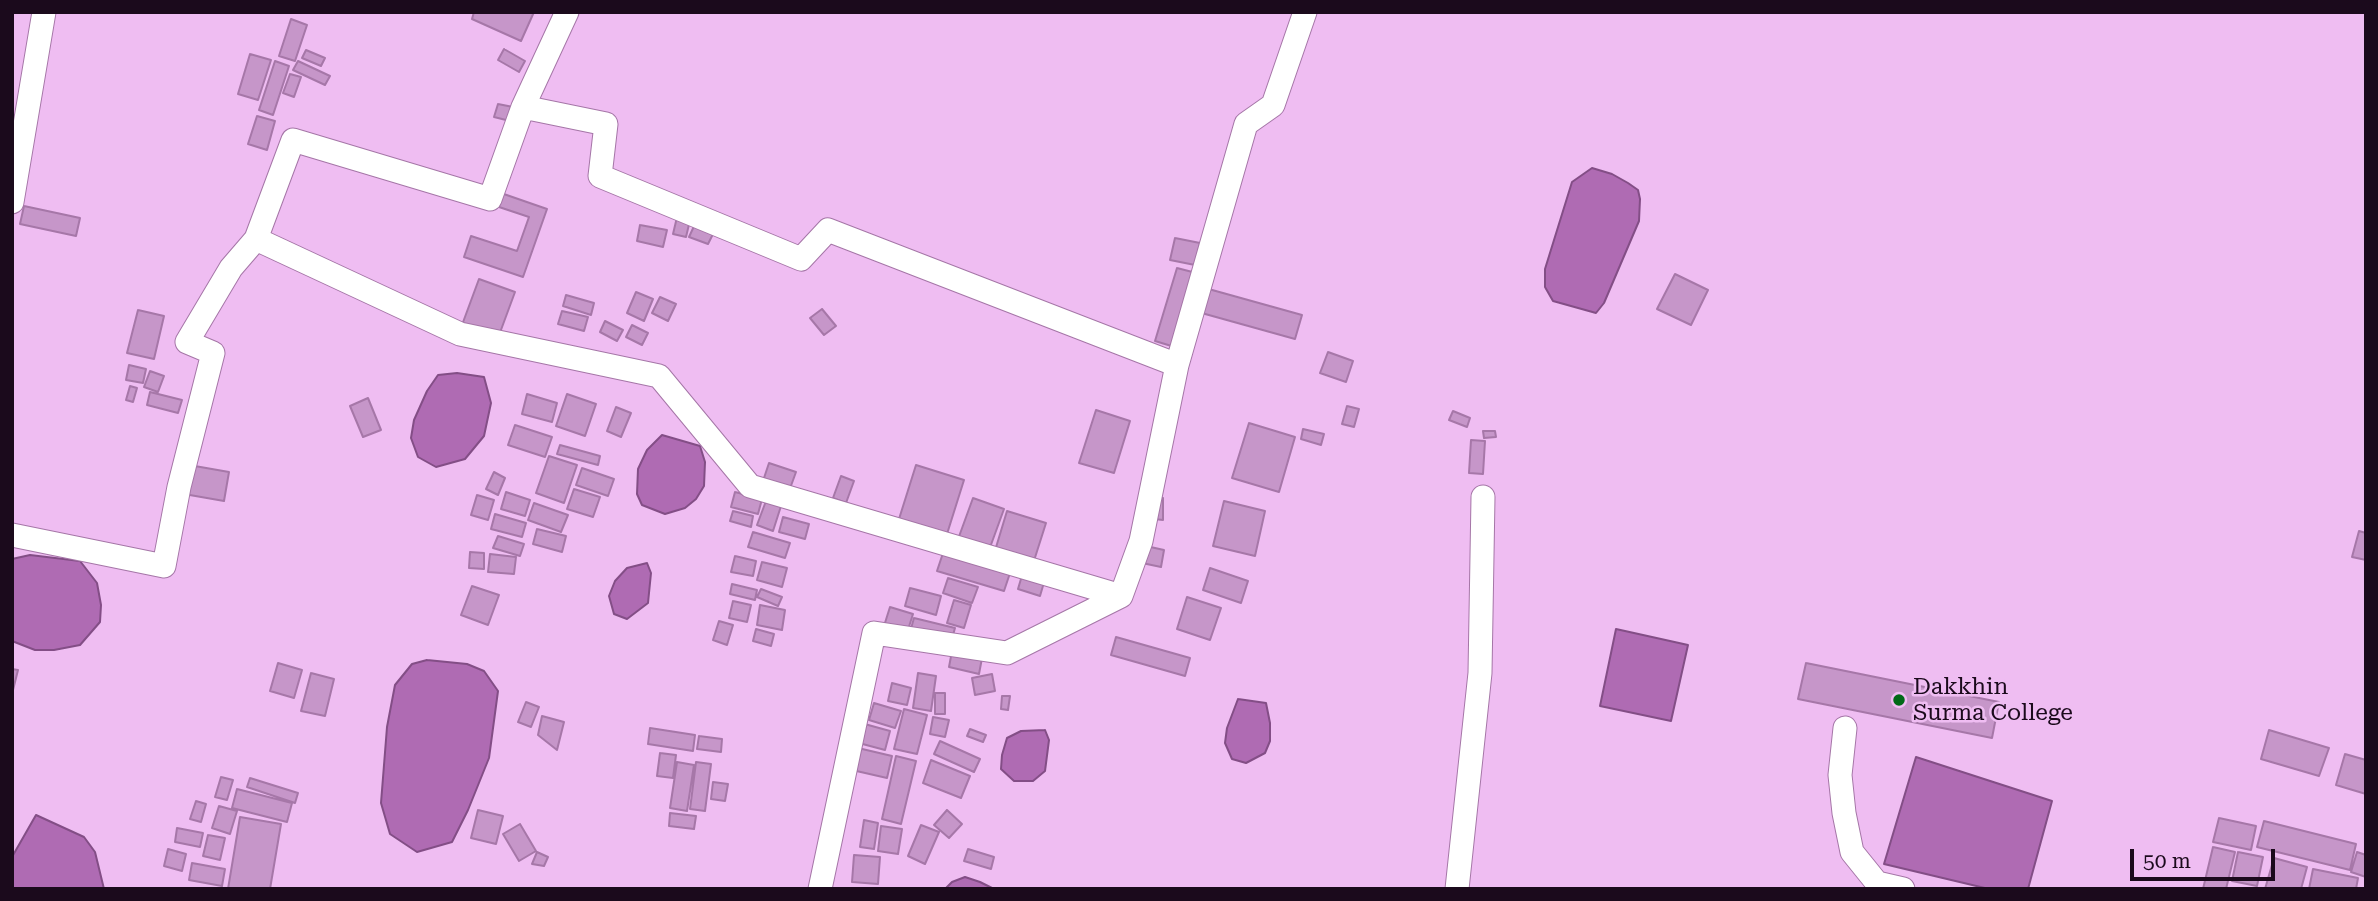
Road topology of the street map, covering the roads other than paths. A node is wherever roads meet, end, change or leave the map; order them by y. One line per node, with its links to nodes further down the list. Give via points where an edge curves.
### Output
1 (44, 12): 5 (street)
2 (567, 12): 4 (street)
3 (1305, 12): 7 (street, via 1273,105 1246,124)
4 (523, 107): 6 (street, via 490,199 293,140); 7 (street, via 606,124 600,176 801,259 828,230)
5 (12, 202)
6 (256, 239): 9 (street, via 231,268 187,342 214,353 179,486 164,566); 10 (street, via 460,334 659,376 750,486)
7 (1177, 365): 10 (street, via 1141,541)
8 (1483, 497): 13 (street, via 1480,673)
9 (12, 536)
10 (1121, 596): 12 (street, via 1007,653 874,633)
11 (1845, 728): 14 (street, via 1840,775 1852,852 1877,883)
12 (820, 889)
13 (1457, 889)
14 (1902, 889)

